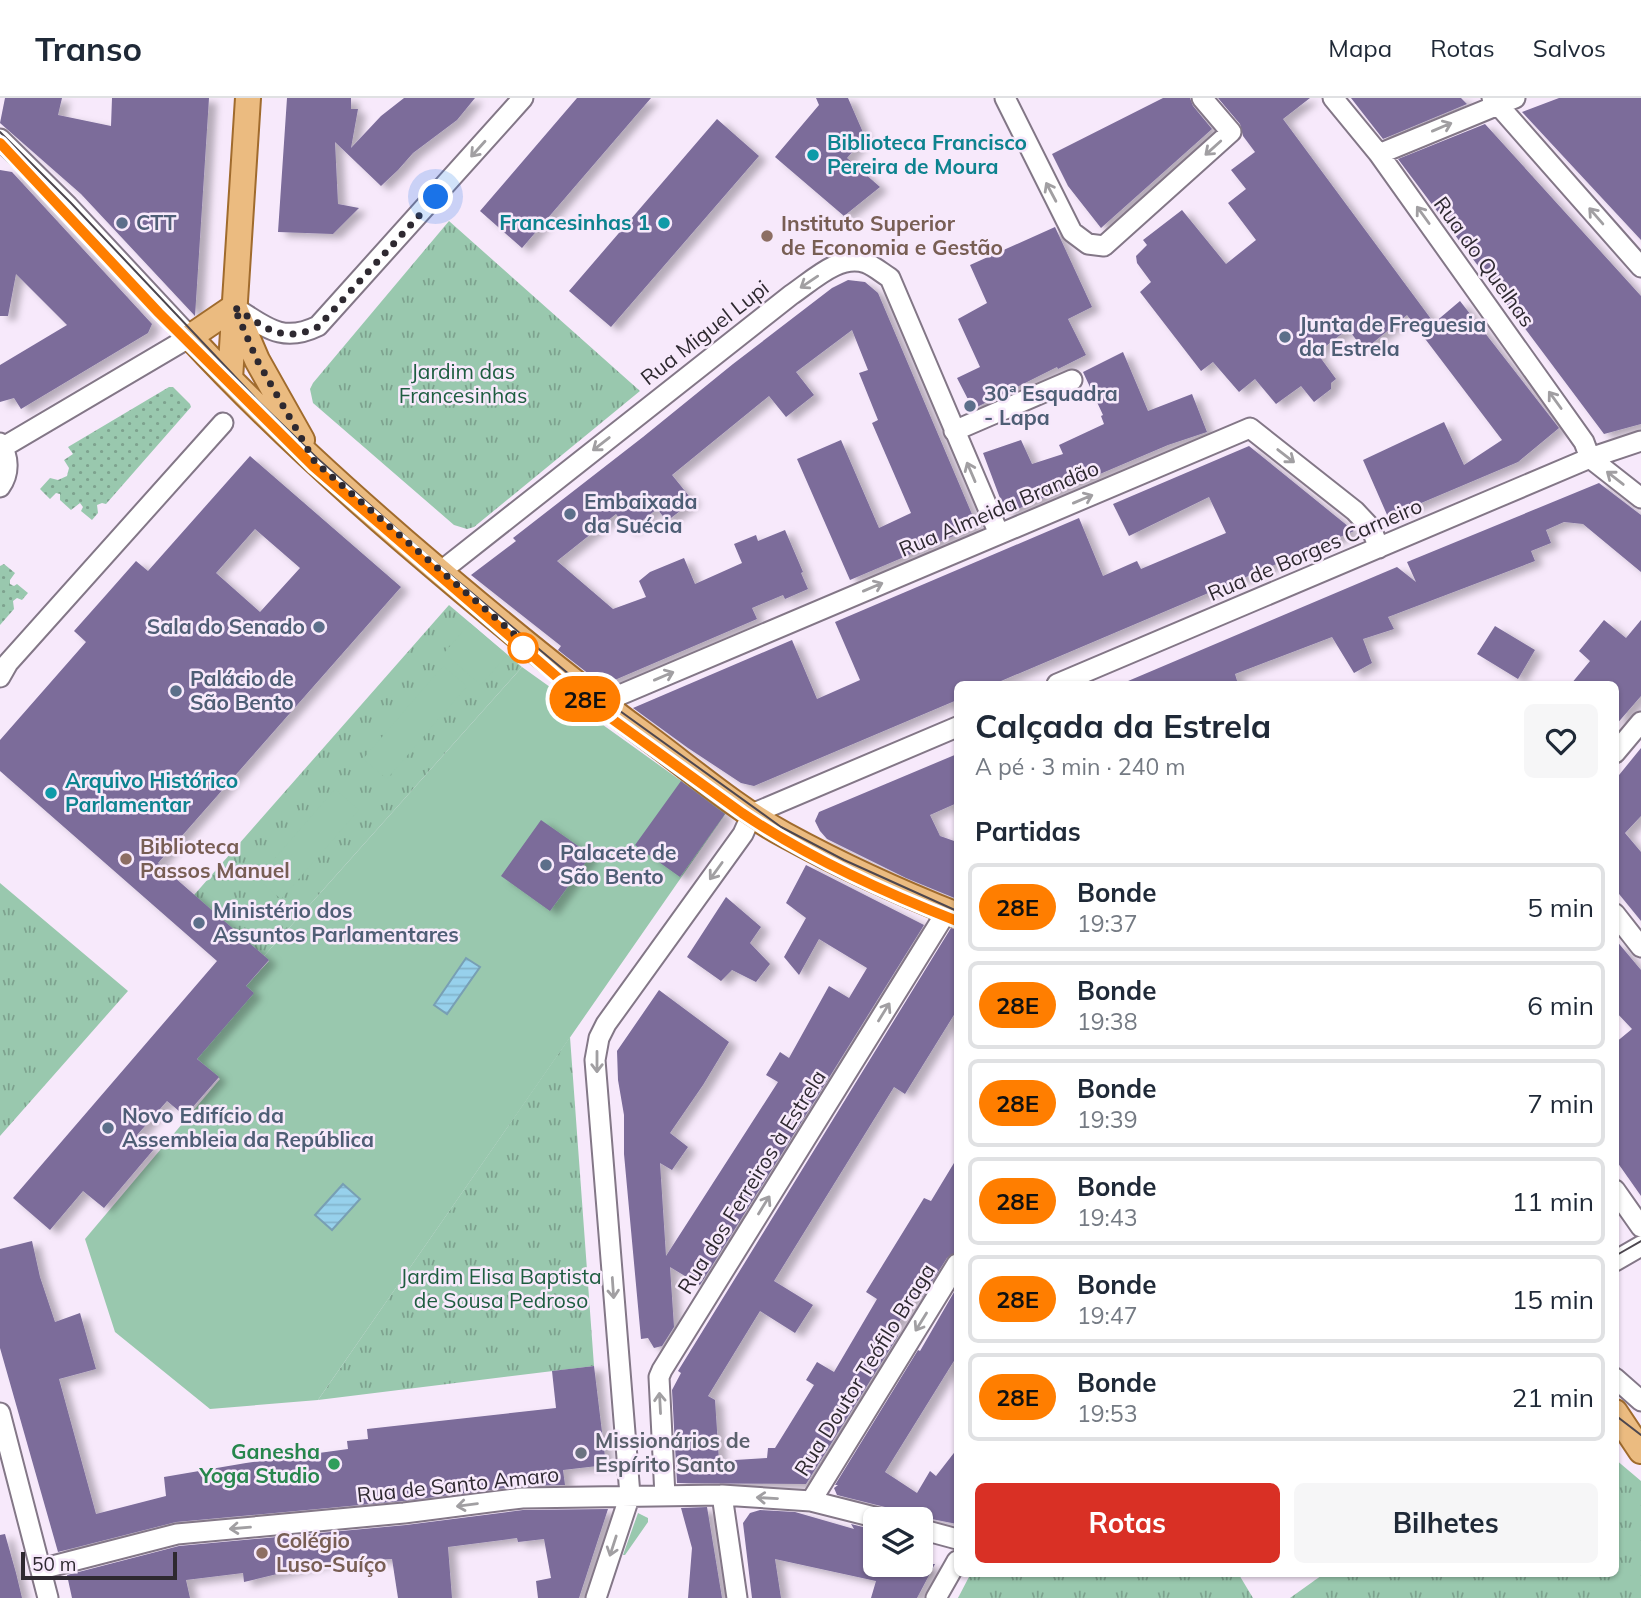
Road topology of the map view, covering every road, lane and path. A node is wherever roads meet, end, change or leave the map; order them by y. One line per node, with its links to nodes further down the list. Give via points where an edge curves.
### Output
1 (248, 98): 10 (main road)
2 (523, 98): 10 (street, one-way to 10, via 318,327 292,335 274,332)
3 (1005, 98): 4 (street, one-way to 3, via 1231,132 1104,246 1088,244 1072,232)
4 (1202, 98)
5 (1333, 98): 8 (street, Rua do Quelhas)
6 (1501, 100): 8 (street, one-way to 6); 9 (street, one-way to 6)
7 (0, 139): 11 (street)
8 (1379, 154): 18 (street, Rua do Quelhas, one-way to 8, via 1584,442)
9 (1641, 267)
10 (234, 307): 11 (main road); 12 (main road); 19 (main road, via 257,360)
11 (190, 337): 12 (main road); 17 (street)
12 (230, 379): 19 (main road)
13 (1072, 380): 15 (street)
14 (223, 423): 25 (street)
15 (954, 432): 22 (street, Rua Miguel Lupi, one-way to 15); 24 (street, Rua Miguel Lupi, one-way to 24, via 890,278 864,262 846,261 791,295)
16 (1641, 441): 18 (street, Rua de Borges Carneiro)
17 (1, 446): 20 (street, via 8,470)
18 (1590, 458): 21 (street, one-way to 18); 23 (street, Rua de Borges Carneiro)
19 (315, 462): 24 (main road)
20 (0, 486)
21 (1641, 498)
22 (999, 534): 23 (street, Rua Almeida Brandão, one-way to 23, via 1250,428 1355,511 1371,528); 27 (street, Rua Almeida Brandão, one-way to 22)
23 (1379, 548): 26 (street, Rua de Borges Carneiro)
24 (440, 572): 27 (main road)
25 (0, 677)
26 (1064, 681)
27 (601, 703): 31 (main road)
28 (1641, 722): 30 (street)
29 (954, 728): 31 (street)
30 (1619, 748)
31 (752, 814): 32 (main road, via 807,846); 47 (street, one-way to 47, via 743,834 606,1024 595,1060)
32 (952, 913): 49 (street, Rua dos Ferreiros à Estrela, one-way to 32, via 662,1370)
33 (1619, 920): 34 (street)
34 (1641, 947)
35 (1619, 1196): 36 (street)
36 (1641, 1227)
37 (1641, 1246): 38 (street)
38 (1619, 1259)
39 (954, 1269): 50 (street, Rua Doutor Teófilo Braga, one-way to 50)
40 (1619, 1382): 41 (street)
41 (1641, 1401)
42 (1619, 1406): 44 (main road)
43 (0, 1413): 55 (street)
44 (1641, 1414)
45 (1619, 1418): 46 (main road)
46 (1641, 1451)
47 (630, 1495): 49 (street, Rua de Santo Amaro); 55 (street, Rua de Santo Amaro, one-way to 55, via 522,1498 177,1534); 57 (street, one-way to 57)
48 (722, 1495): 49 (street, Rua de Santo Amaro); 50 (street, Rua de Santo Amaro, one-way to 48); 58 (street)
49 (665, 1496)
50 (811, 1500): 51 (street, Rua de Santo Amaro)
51 (863, 1514)
52 (933, 1533): 53 (street)
53 (954, 1538)
54 (954, 1566): 59 (street)
55 (41, 1569): 56 (street)
56 (48, 1598)
57 (596, 1598)
58 (737, 1598)
59 (936, 1598)

